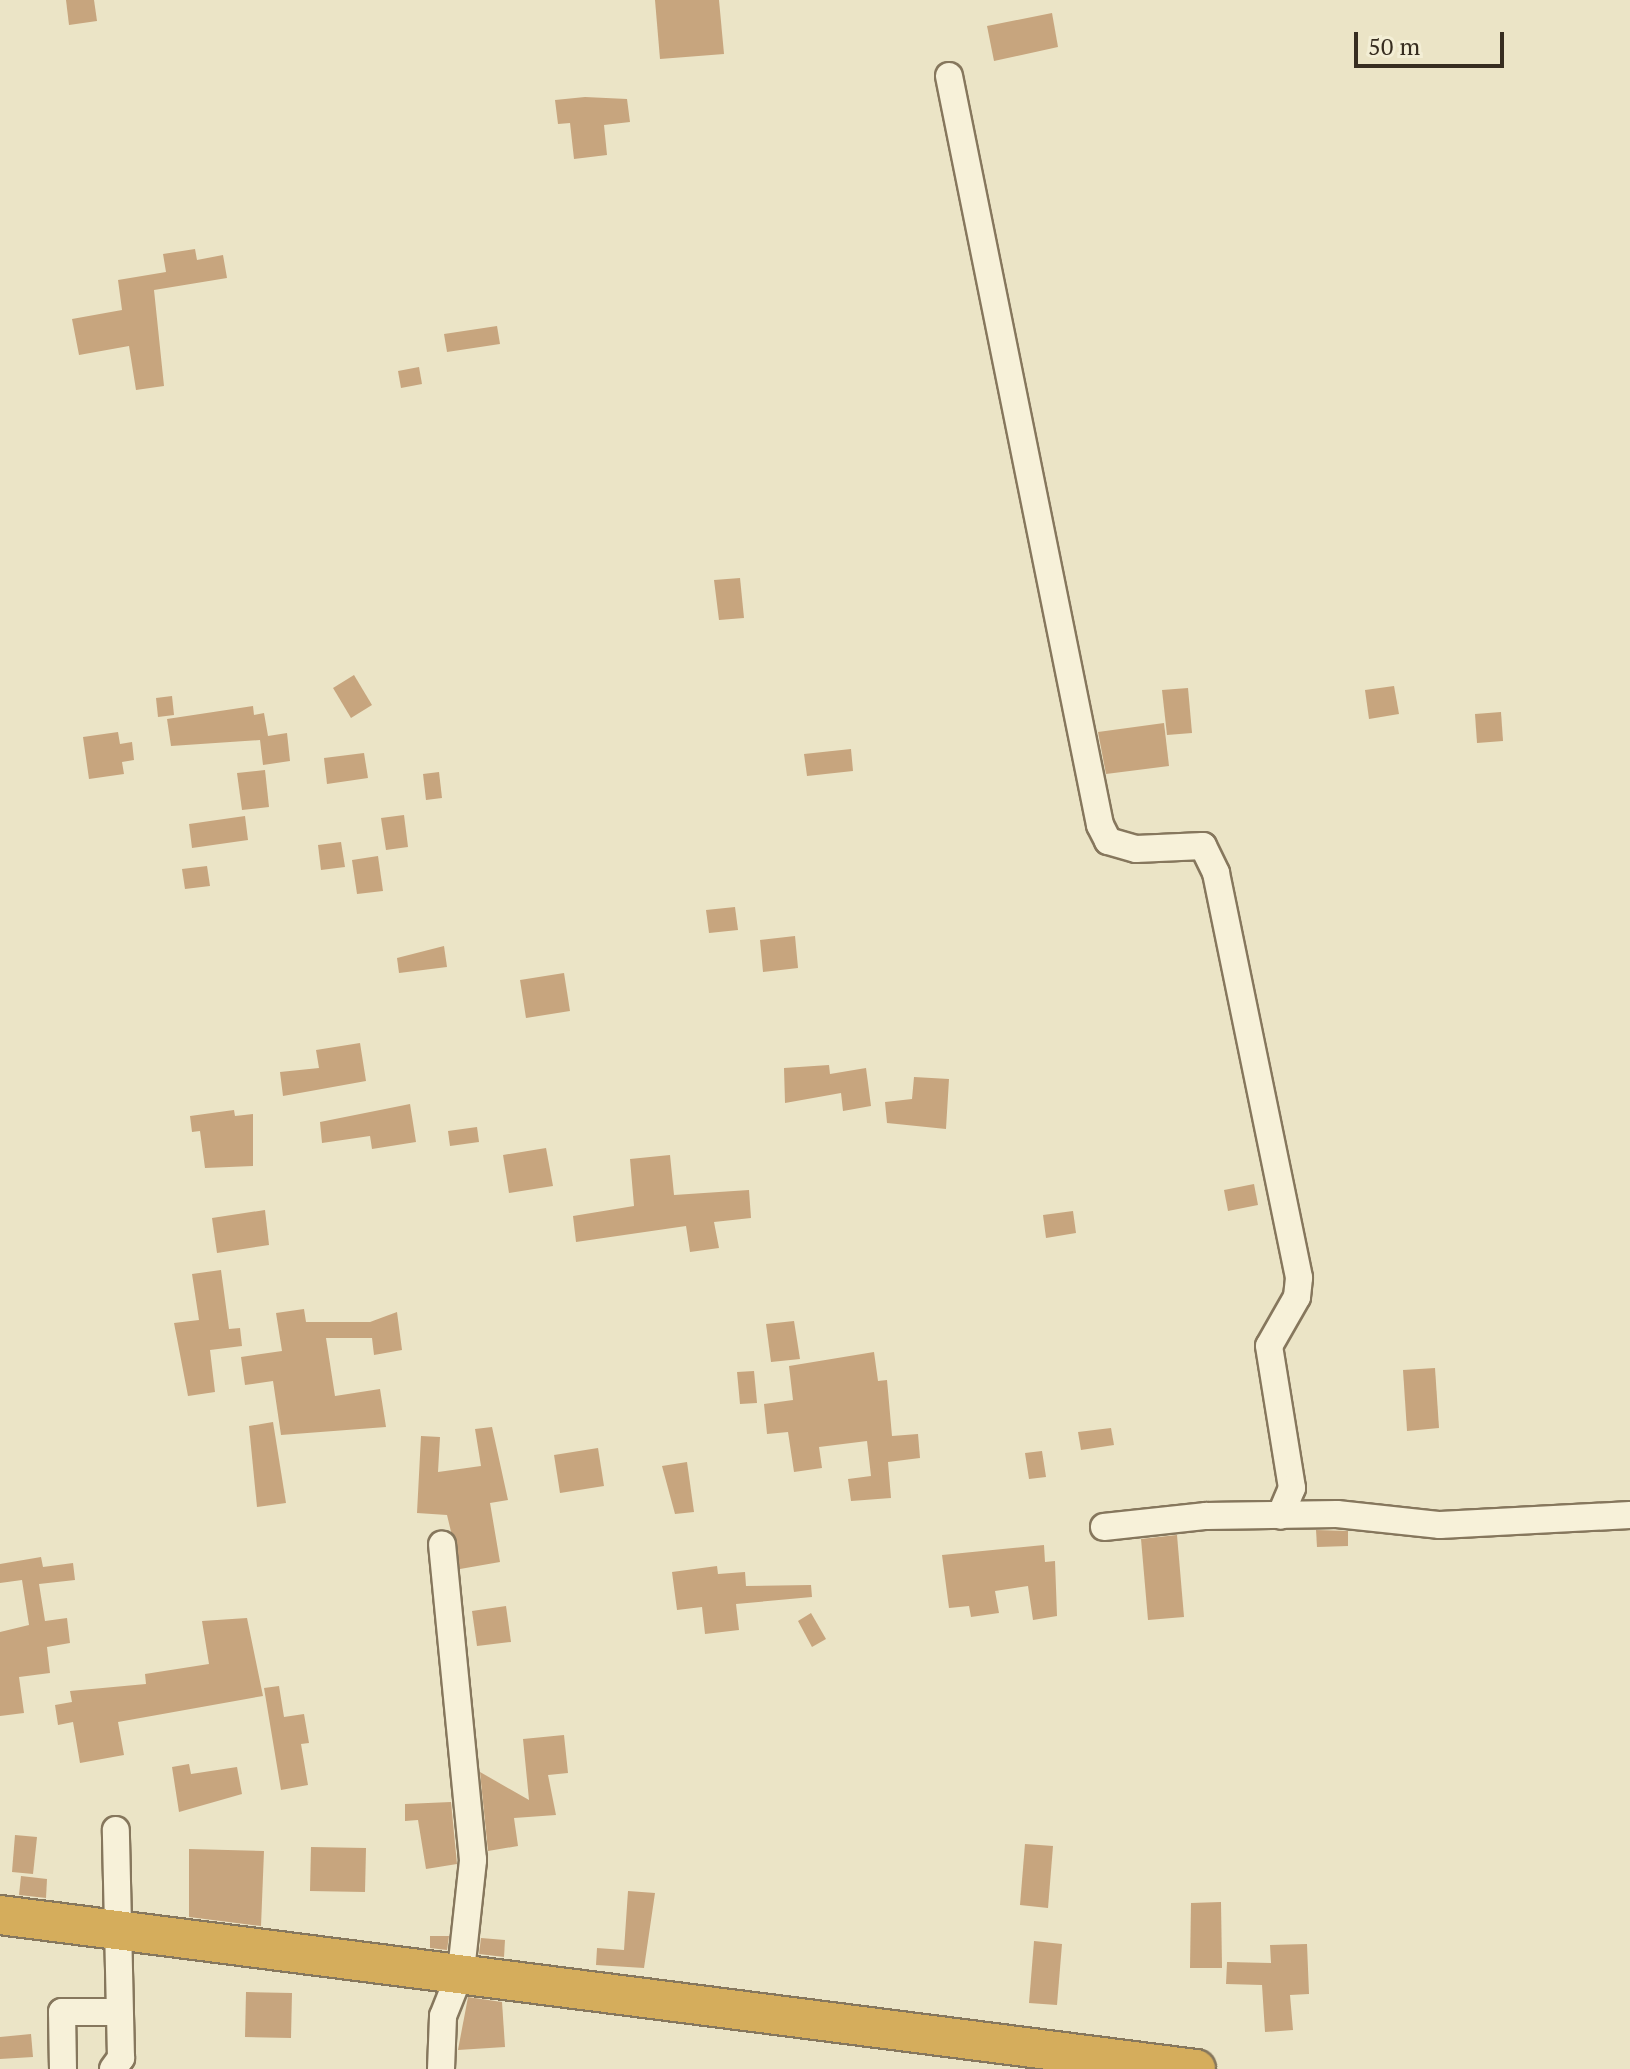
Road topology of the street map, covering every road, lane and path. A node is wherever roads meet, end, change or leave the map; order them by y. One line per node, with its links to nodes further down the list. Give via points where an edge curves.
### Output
1 (949, 76): 3 (street, via 1100,825 1121,846 1203,846 1216,873 1299,1278 1297,1297 1269,1346 1292,1488)
2 (1630, 1515): 3 (street, via 1440,1525 1337,1514)
3 (1280, 1516): 4 (street, via 1149,1519)
4 (1104, 1527)
5 (442, 1545): 9 (street, via 473,1860)
6 (116, 1830): 8 (street)
7 (0, 1915): 8 (highway)
8 (116, 1931): 9 (highway); 10 (street)
9 (461, 1971): 11 (highway); 14 (street, via 443,2016)
10 (119, 2012): 12 (street, via 62,2012); 13 (street, via 121,2058)
11 (1014, 2056): 15 (highway)
12 (63, 2069)
13 (113, 2069)
14 (441, 2069)
15 (1196, 2069)

